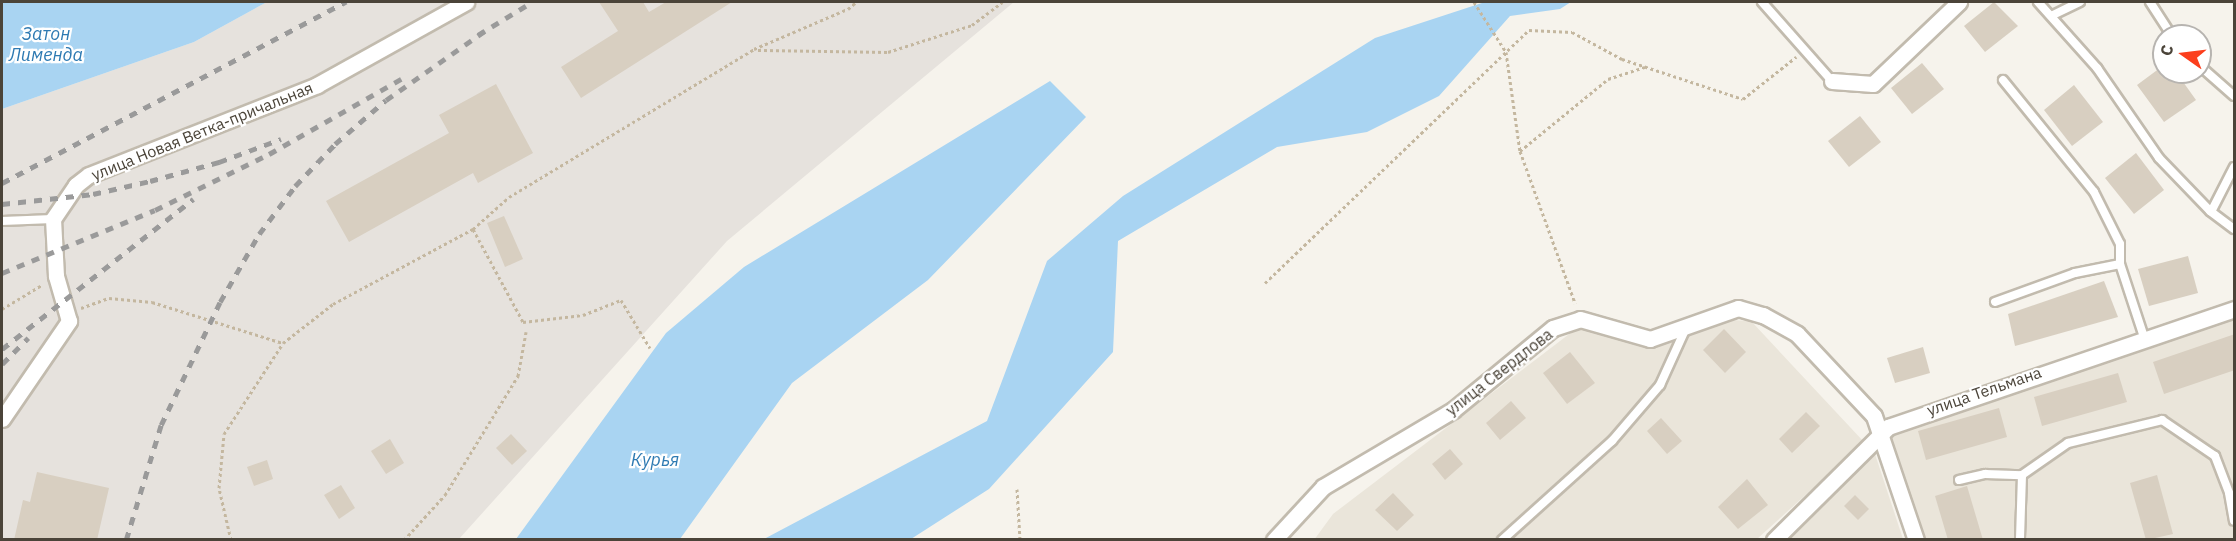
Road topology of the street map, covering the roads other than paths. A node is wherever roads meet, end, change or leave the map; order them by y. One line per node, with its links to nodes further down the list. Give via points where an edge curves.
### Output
1 (466, 2): 15 (street, улица Новая Ветка-причальная, via 317,85 89,175 76,185)
2 (1762, 2): 11 (lane)
3 (1959, 2): 11 (street, via 1873,84)
4 (2038, 2): 7 (lane)
5 (2080, 2): 7 (lane)
6 (2150, 2): 8 (lane)
7 (2054, 15): 14 (lane, via 2097,68 2159,158)
8 (2164, 24)
9 (2212, 76): 12 (lane)
10 (2003, 80): 18 (lane, via 2094,192 2120,244)
11 (1832, 81)
12 (2235, 96)
13 (2235, 167): 14 (lane)
14 (2212, 210): 17 (lane)
15 (53, 219): 16 (lane); 23 (street, via 56,276 69,321)
16 (2, 221)
17 (2235, 229)
18 (2120, 264): 19 (lane, via 2075,273); 22 (lane)
19 (1995, 302)
20 (2235, 309): 22 (street, улица Тельмана)
21 (1686, 328): 24 (street, via 1738,308 1763,315 1797,334 1874,416); 28 (street, улица Свердлова, via 1650,339 1580,319 1553,328 1454,410 1323,487); 29 (lane, via 1660,386 1612,441)
22 (2144, 337): 24 (street, улица Тельмана, via 1911,416 1888,427)
23 (2, 419)
24 (1880, 439): 30 (street, улица Тельмана); 31 (street)
25 (2022, 475): 26 (lane, via 1985,474); 27 (lane, via 2068,443 2162,420 2215,456); 32 (lane)
26 (1959, 480)
27 (2235, 521)
28 (1274, 540)
29 (1502, 540)
30 (1774, 540)
31 (1916, 540)
32 (2020, 540)

